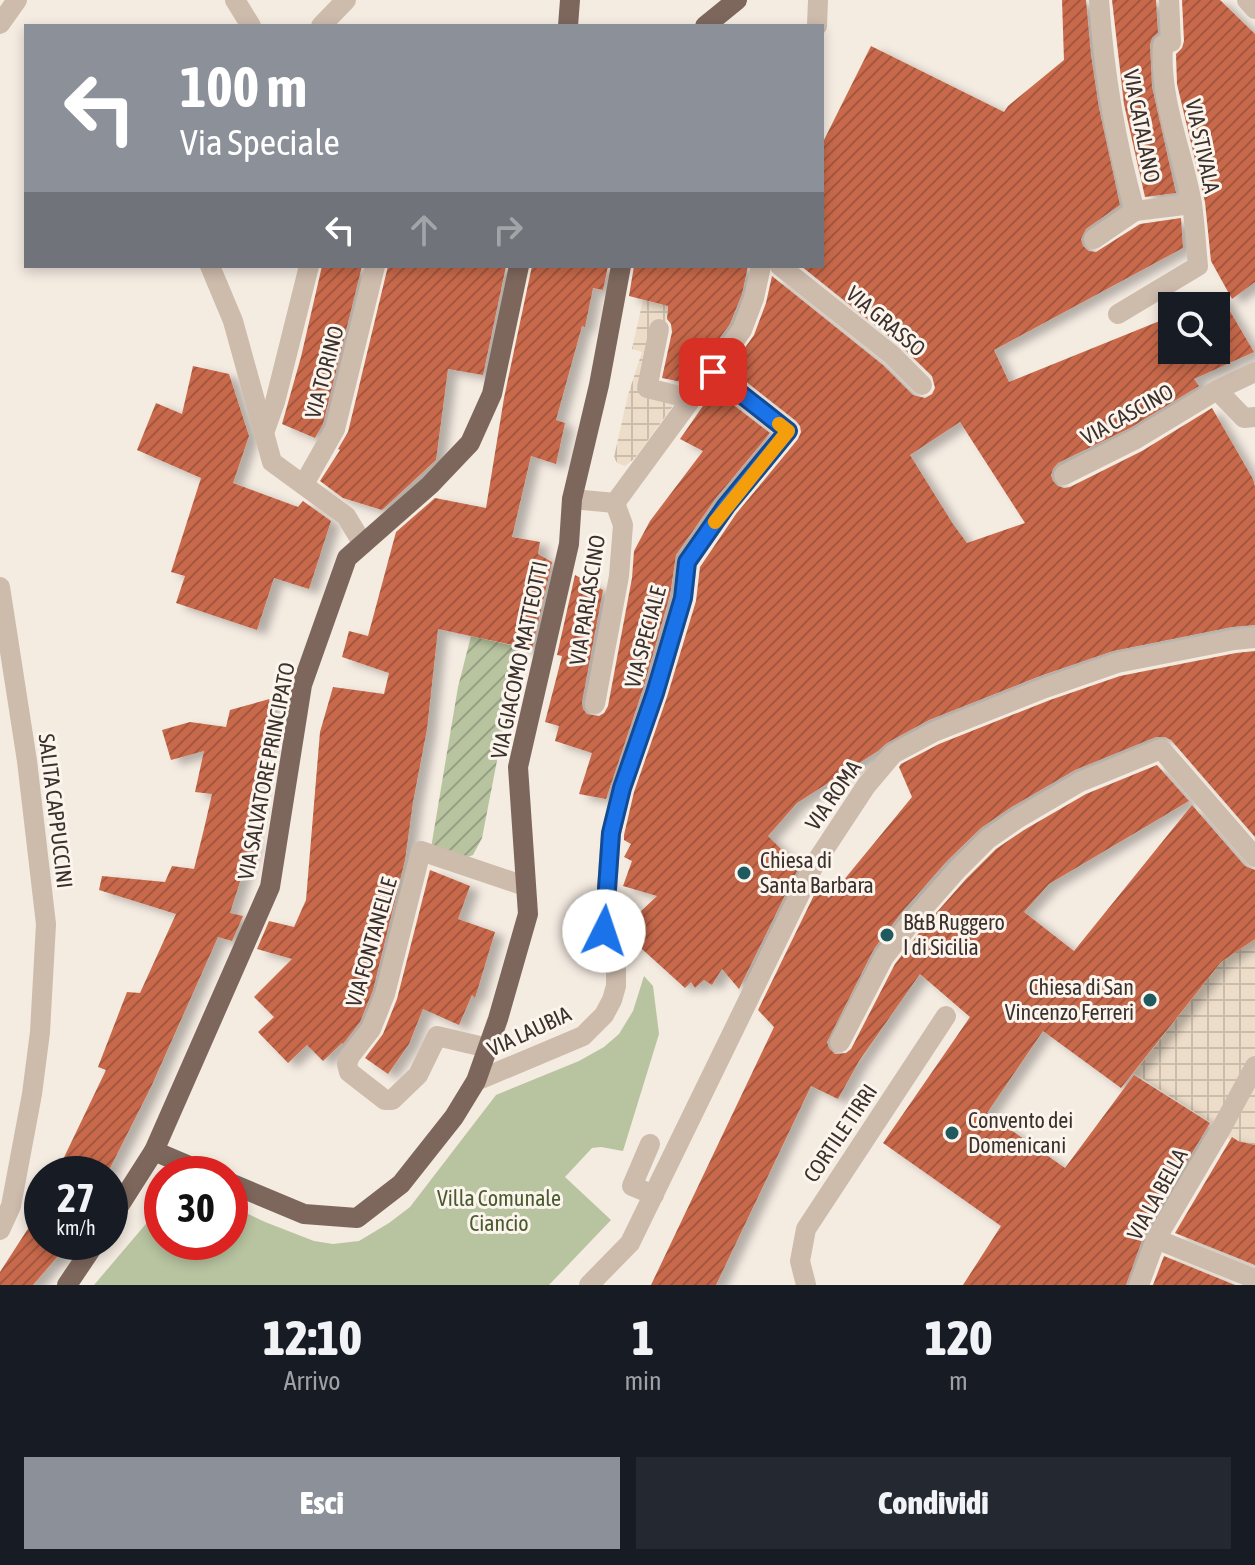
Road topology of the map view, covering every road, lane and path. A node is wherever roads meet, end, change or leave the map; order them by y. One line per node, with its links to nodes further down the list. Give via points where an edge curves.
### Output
1 (17, 0): 11 (street)
2 (235, 0): 12 (street)
3 (346, 0): 13 (street)
4 (570, 0): 14 (main road)
5 (737, 0): 15 (main road)
6 (818, 0): 16 (street)
7 (1099, 0): 18 (street, VIA CATALANO, via 1108,94)
8 (1169, 0): 17 (street, VIA STIVALA, via 1171,42 1163,45 1162,61)
9 (1247, 0): 10 (street)
10 (1255, 9)
11 (0, 24)
12 (250, 24)
13 (323, 24)
14 (568, 24)
15 (707, 24)
16 (817, 24)
17 (1192, 204): 18 (street); 27 (street, VIA STIVALA, via 1198,266)
18 (1135, 211): 19 (street, VIA CATALANO)
19 (1094, 239)
20 (211, 268): 35 (street, via 233,321)
21 (308, 268): 35 (street)
22 (375, 268): 37 (street, VIA TORINO, via 335,429)
23 (519, 268): 40 (main road, VIA SALVATORE PRINCIPATO, via 492,394 470,443)
24 (621, 268): 38 (main road, VIA GIACOMO MATTEOTTI)
25 (761, 268): 29 (street, via 742,330)
26 (783, 268): 31 (street, VIA GRASSO)
27 (1118, 314)
28 (659, 329): 33 (street, via 647,388)
29 (713, 372): 33 (street); 46 (street, VIA SPECIALE, via 788,431 687,562 683,598 611,833)
30 (1255, 372): 32 (street, VIA CASCINO)
31 (922, 385)
32 (1217, 390): 34 (street, via 1244,418); 36 (street, VIA CASCINO)
33 (694, 397): 39 (street)
34 (1255, 417)
35 (264, 433): 37 (street, via 272,462)
36 (1064, 475)
37 (304, 484): 40 (street, via 346,516)
38 (572, 499): 39 (street, VIA PARLASCINO); 45 (main road, VIA GIACOMO MATTEOTTI, via 569,544 518,767)
39 (615, 503): 43 (street, VIA PARLASCINO, via 623,525 619,576)
40 (363, 544): 53 (main road, VIA SALVATORE PRINCIPATO, via 347,558 302,685 270,887)
41 (0, 587): 58 (street, SALITA CAPPUCCINI, via 46,924 32,1094 11,1206)
42 (1255, 638): 57 (street, VIA ROMA, via 1117,663 934,732 893,754 814,865)
43 (595, 704)
44 (1255, 857): 48 (street, via 1161,749 1080,782 988,839 957,870 884,957)
45 (525, 886): 49 (main road, VIA GIACOMO MATTEOTTI, via 528,914); 49 (street, VIA FONTANELLE, via 421,851 385,994 371,1029 347,1064 349,1072 392,1100 418,1075 437,1036)
46 (604, 931): 51 (street, VIA LAUBIA, via 616,966 616,986 604,1015 583,1036)
47 (946, 1016): 64 (street, CORTILE TIRRI, via 806,1229 800,1261)
48 (840, 1042)
49 (488, 1048): 51 (main road, VIA GIACOMO MATTEOTTI)
50 (1255, 1066): 59 (street, VIA LA BELLA)
51 (476, 1081): 55 (main road, VIA GIACOMO MATTEOTTI, via 401,1184 357,1218 304,1214)
52 (650, 1144): 57 (street, via 632,1186)
53 (154, 1151): 54 (main road); 56 (main road, VIA SALVATORE PRINCIPATO)
54 (166, 1156)
55 (248, 1191)
56 (128, 1192)
57 (654, 1195): 63 (street, VIA ROMA, via 630,1243)
58 (0, 1230)
59 (1156, 1239): 61 (street); 65 (street, VIA LA BELLA)
60 (84, 1260): 62 (main road)
61 (1255, 1279)
62 (67, 1285)
63 (589, 1285)
64 (806, 1285)
65 (1139, 1285)

